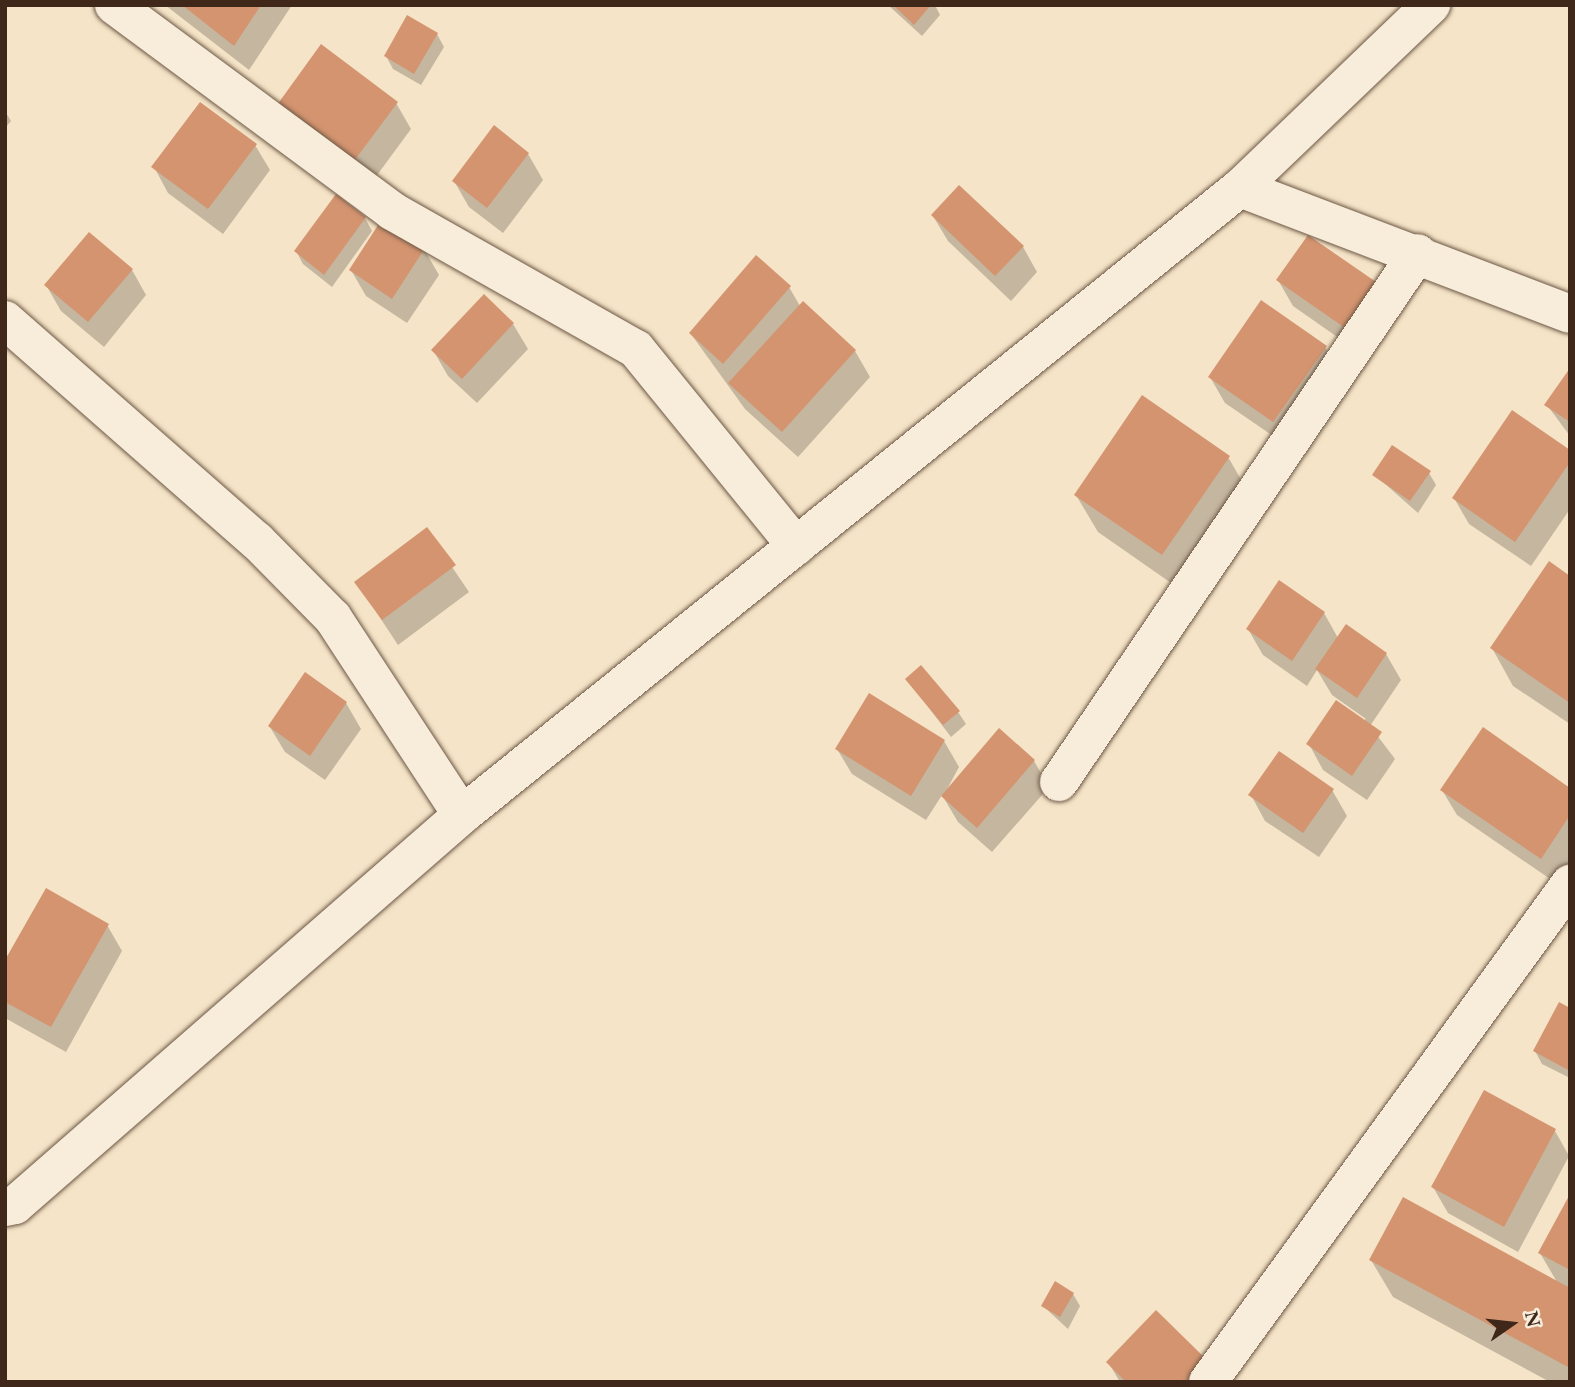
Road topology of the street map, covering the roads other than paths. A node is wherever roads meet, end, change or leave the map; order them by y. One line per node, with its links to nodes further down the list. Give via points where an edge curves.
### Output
1 (114, 5): 7 (street, via 392,211 635,349)
2 (1431, 5): 3 (street)
3 (1240, 188): 4 (street); 7 (street)
4 (1418, 253): 5 (street); 8 (street)
5 (1570, 314)
6 (5, 320): 9 (street, via 257,541 333,618)
7 (796, 546): 9 (street)
8 (1059, 782)
9 (462, 816): 11 (street, via 15,1205)
10 (1570, 884): 12 (street)
11 (5, 1207)
12 (1208, 1382)

